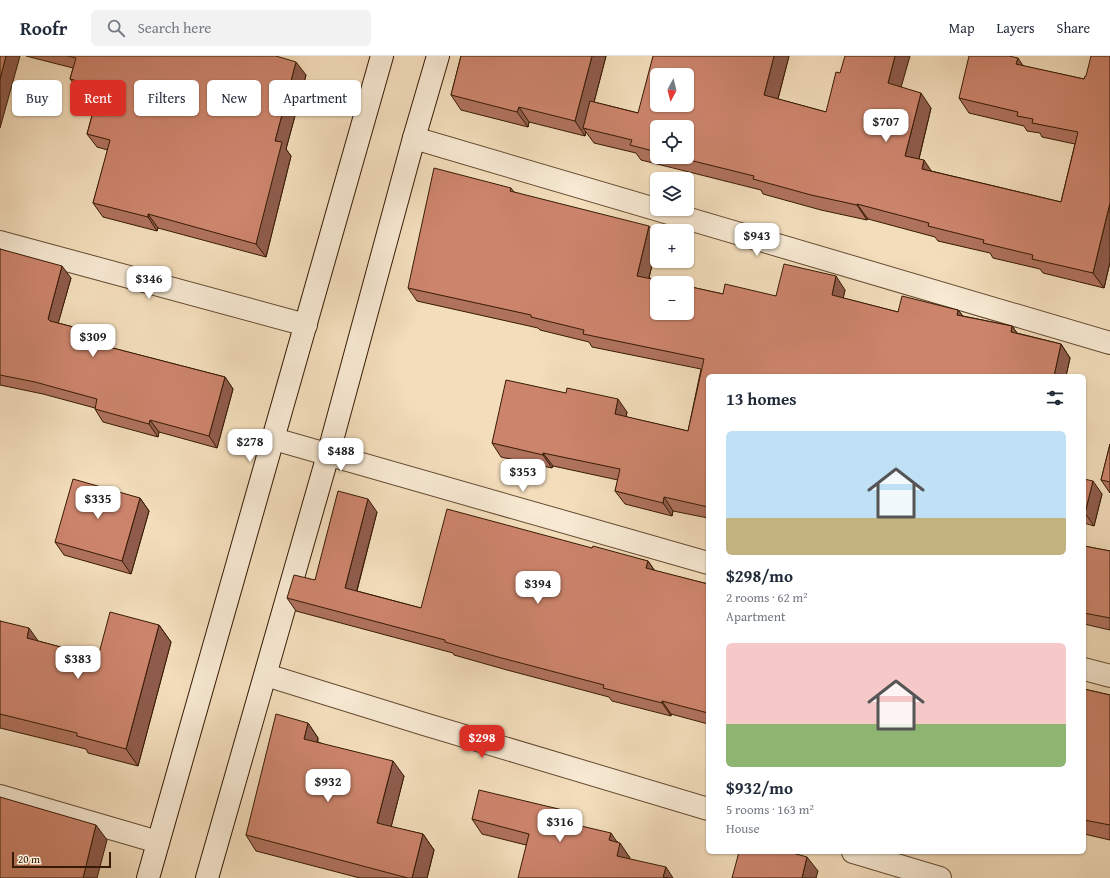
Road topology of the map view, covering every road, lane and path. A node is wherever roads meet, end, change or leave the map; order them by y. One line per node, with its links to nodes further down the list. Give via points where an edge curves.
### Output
1 (382, 56): 5 (street)
2 (438, 56): 3 (street)
3 (414, 138): 6 (street); 8 (street)
4 (0, 242): 5 (street)
5 (306, 325): 7 (street)
6 (1110, 343)
7 (274, 439): 8 (street); 15 (street)
8 (328, 455): 9 (street); 11 (street)
9 (706, 561)
10 (1086, 670): 12 (street)
11 (266, 675): 14 (street); 18 (street)
12 (1110, 676)
13 (0, 796): 15 (street)
14 (706, 808)
15 (158, 842): 17 (street)
16 (860, 854): 19 (street)
17 (148, 878)
18 (207, 878)
19 (940, 878)

